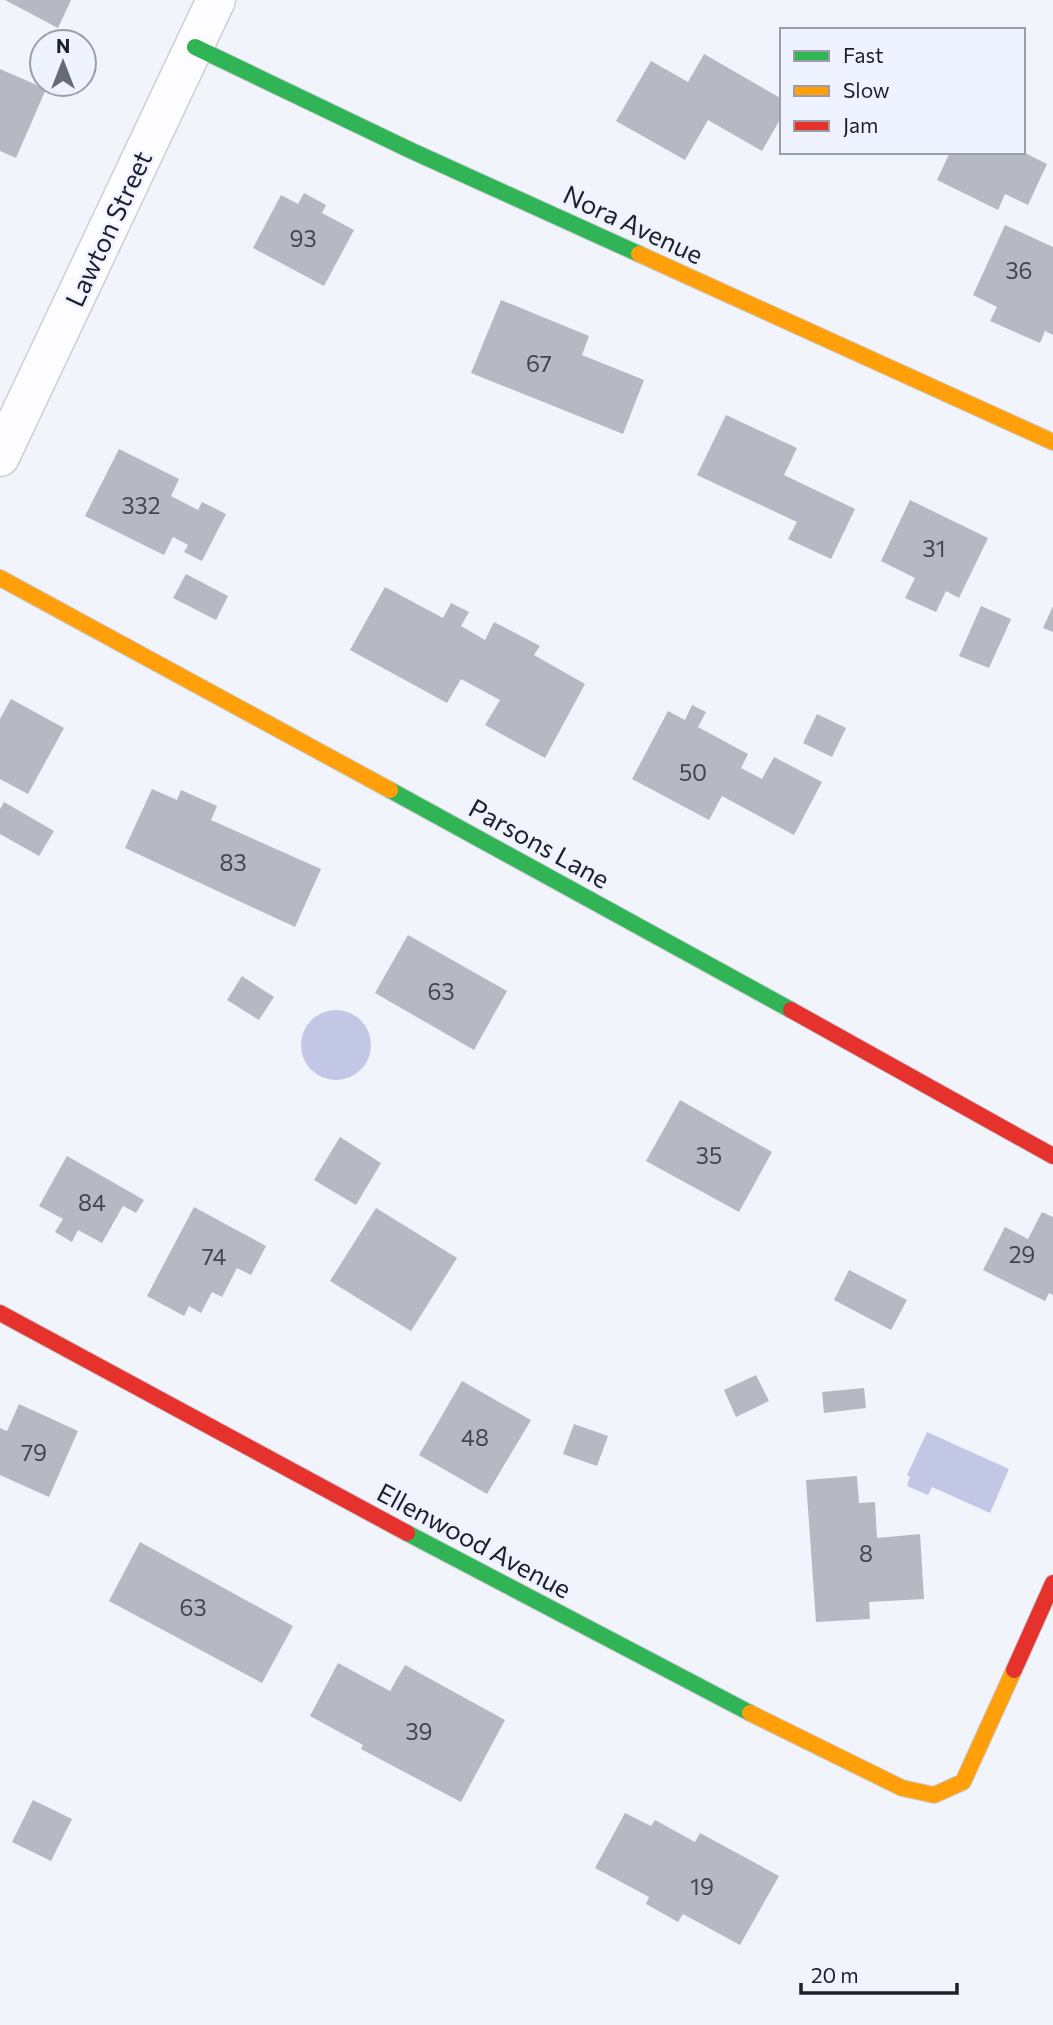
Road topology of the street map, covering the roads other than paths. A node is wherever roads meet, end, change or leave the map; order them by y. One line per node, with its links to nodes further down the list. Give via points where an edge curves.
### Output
1 (216, 0): 2 (street, Lawton Street)
2 (195, 47): 3 (street, Nora Avenue, via 425,157); 4 (street, Lawton Street)
3 (1053, 442)
4 (0, 457)
5 (0, 578): 6 (street, Parsons Lane)
6 (1053, 1156)
7 (0, 1313): 8 (street, Ellenwood Avenue, via 352,1504 902,1788 934,1794 963,1782)
8 (1053, 1583)

